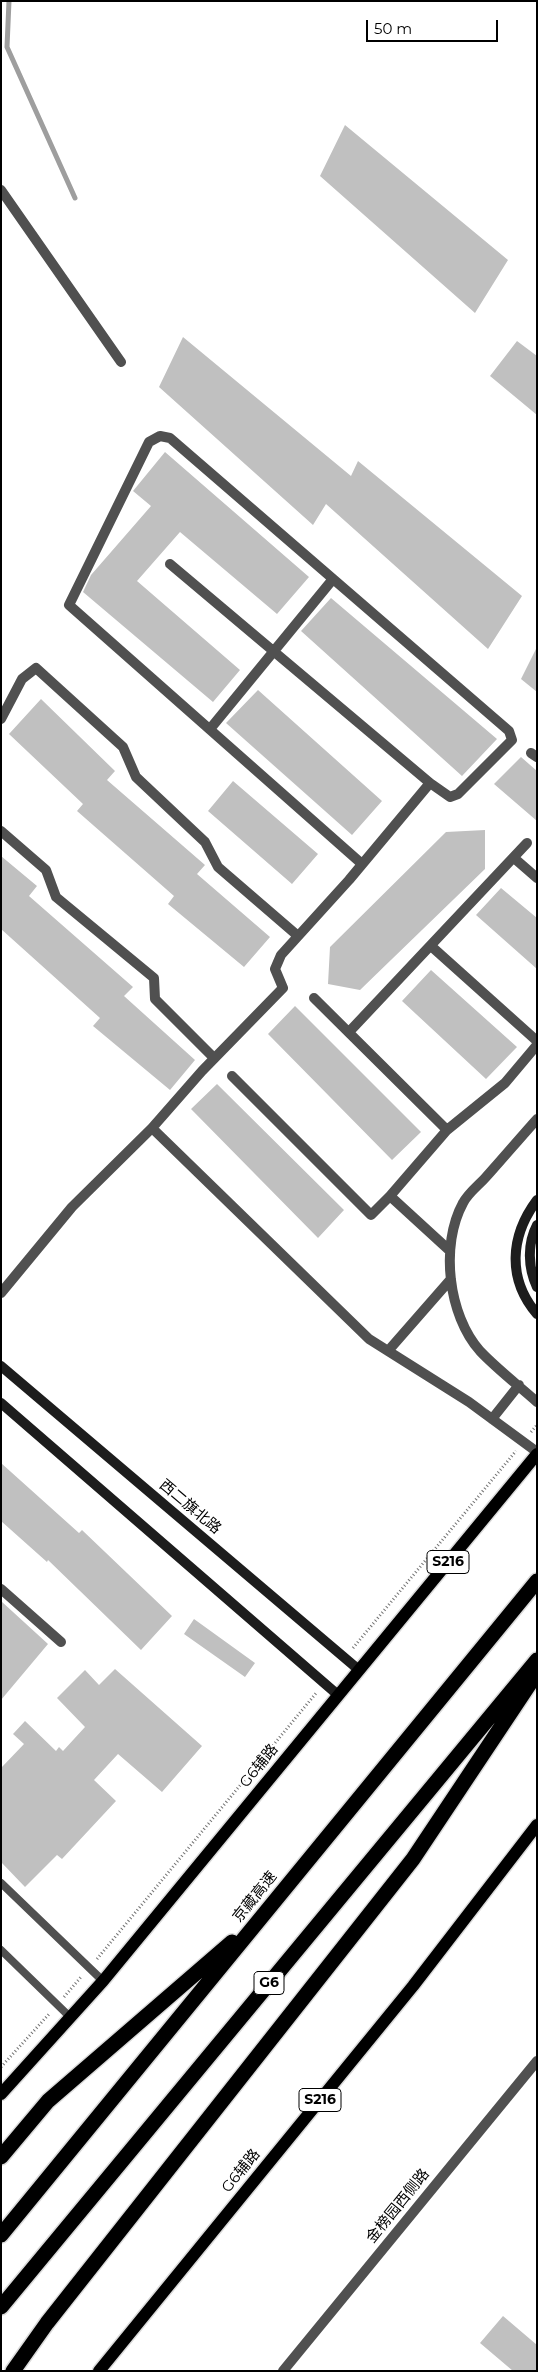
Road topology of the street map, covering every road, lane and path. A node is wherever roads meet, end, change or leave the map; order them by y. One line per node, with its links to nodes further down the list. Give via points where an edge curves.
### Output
1 (1, 190): 2 (street)
2 (121, 362)
3 (170, 564): 5 (street)
4 (333, 579): 5 (street); 7 (street, via 170,438 160,436 149,442 69,605); 8 (street, via 509,731 512,740 458,794 450,797)
5 (273, 651): 7 (street); 8 (street)
6 (1, 719): 14 (street, via 22,679 36,668 123,747 136,777 205,842 218,867)
7 (210, 729): 12 (street)
8 (430, 783): 12 (street)
9 (1, 831): 20 (street, via 46,870 56,896 154,978 155,999)
10 (527, 843): 11 (street)
11 (514, 858): 13 (street); 15 (street)
12 (362, 864): 14 (street)
13 (537, 878)
14 (298, 936): 20 (street, via 281,955 275,969 283,988)
15 (430, 946): 17 (street); 18 (street)
16 (314, 998): 17 (street)
17 (349, 1032): 24 (street)
18 (537, 1040)
19 (537, 1045): 24 (street, via 505,1082)
20 (214, 1058): 23 (street)
21 (232, 1076): 25 (street, via 371,1215)
22 (537, 1119): 28 (street, via 464,1202)
23 (152, 1128): 31 (street, via 72,1207); 33 (street, via 369,1340)
24 (447, 1130): 25 (street)
25 (390, 1196): 28 (street)
26 (537, 1200): 32 (main road, via 523,1220 514,1256 520,1285)
27 (537, 1224): 30 (main road, via 531,1241 530,1267)
28 (449, 1250): 29 (street)
29 (450, 1279): 33 (street); 35 (street, via 468,1331 480,1350)
30 (537, 1288)
31 (1, 1293)
32 (537, 1314)
33 (388, 1351): 38 (street)
34 (1, 1366): 45 (main road, 西二旗北路)
35 (519, 1386): 36 (street); 38 (street)
36 (537, 1402)
37 (1, 1403): 49 (main road)
38 (492, 1420): 40 (street)
39 (537, 1425): 40 (path)
40 (523, 1442): 41 (street); 45 (path)
41 (537, 1453): 47 (main road, G6辅路 / S216)
42 (537, 1581): 53 (highway, 京藏高速)
43 (1, 1589): 44 (street)
44 (61, 1642)
45 (345, 1658): 47 (main road, 西二旗北路)
46 (537, 1660): 64 (highway, G6)
47 (359, 1670): 50 (main road, G6辅路 / S216)
48 (537, 1673): 65 (highway, via 413,1858 47,2323)
49 (324, 1682): 50 (main road); 55 (path)
50 (338, 1695): 56 (main road, G6辅路 / S216)
51 (537, 1825): 66 (main road, G6辅路 / S216, via 413,1986)
52 (1, 1883): 55 (lane)
53 (263, 1915): 62 (highway, via 48,2101); 63 (highway, 京藏高速)
54 (1, 1950): 57 (lane)
55 (89, 1968): 56 (lane); 57 (path)
56 (103, 1981): 58 (main road, G6辅路 / S216)
57 (57, 2005): 58 (lane); 60 (path)
58 (70, 2017): 61 (main road, G6辅路 / S216)
59 (537, 2061): 67 (street, 金榜园西侧路)
60 (1, 2067)
61 (1, 2094)
62 (1, 2157)
63 (1, 2235)
64 (1, 2307)
65 (13, 2371)
66 (99, 2371)
67 (283, 2371)

